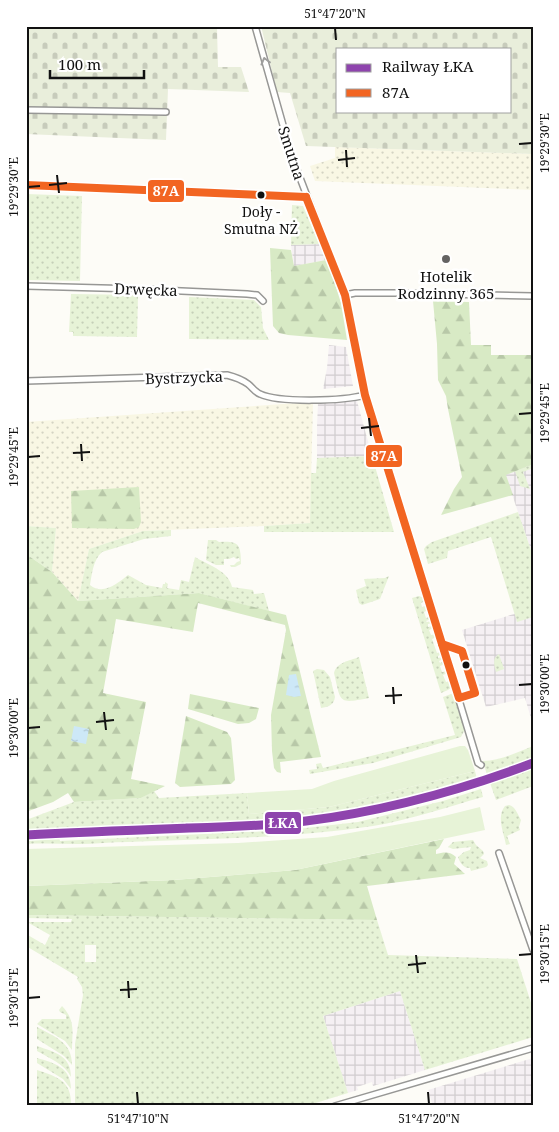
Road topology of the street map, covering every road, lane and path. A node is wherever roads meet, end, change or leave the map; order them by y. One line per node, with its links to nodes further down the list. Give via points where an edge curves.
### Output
1 (255, 26): 5 (street, Smutna, one-way to 1, via 289,149)
2 (26, 110): 3 (street)
3 (166, 112)
4 (26, 185): 5 (street)
5 (306, 197): 7 (street, Smutna)
6 (26, 286): 9 (street, Drwęcka, via 247,294 257,295)
7 (345, 295): 8 (street); 11 (street, Smutna)
8 (533, 296)
9 (263, 301)
10 (26, 381): 11 (street, Bystrzycka, via 226,375 240,379 258,394 273,399 333,399)
11 (364, 395): 12 (street, Smutna)
12 (481, 765)
13 (500, 854): 14 (street)
14 (533, 950)
15 (533, 1048): 16 (street)
16 (335, 1106)

